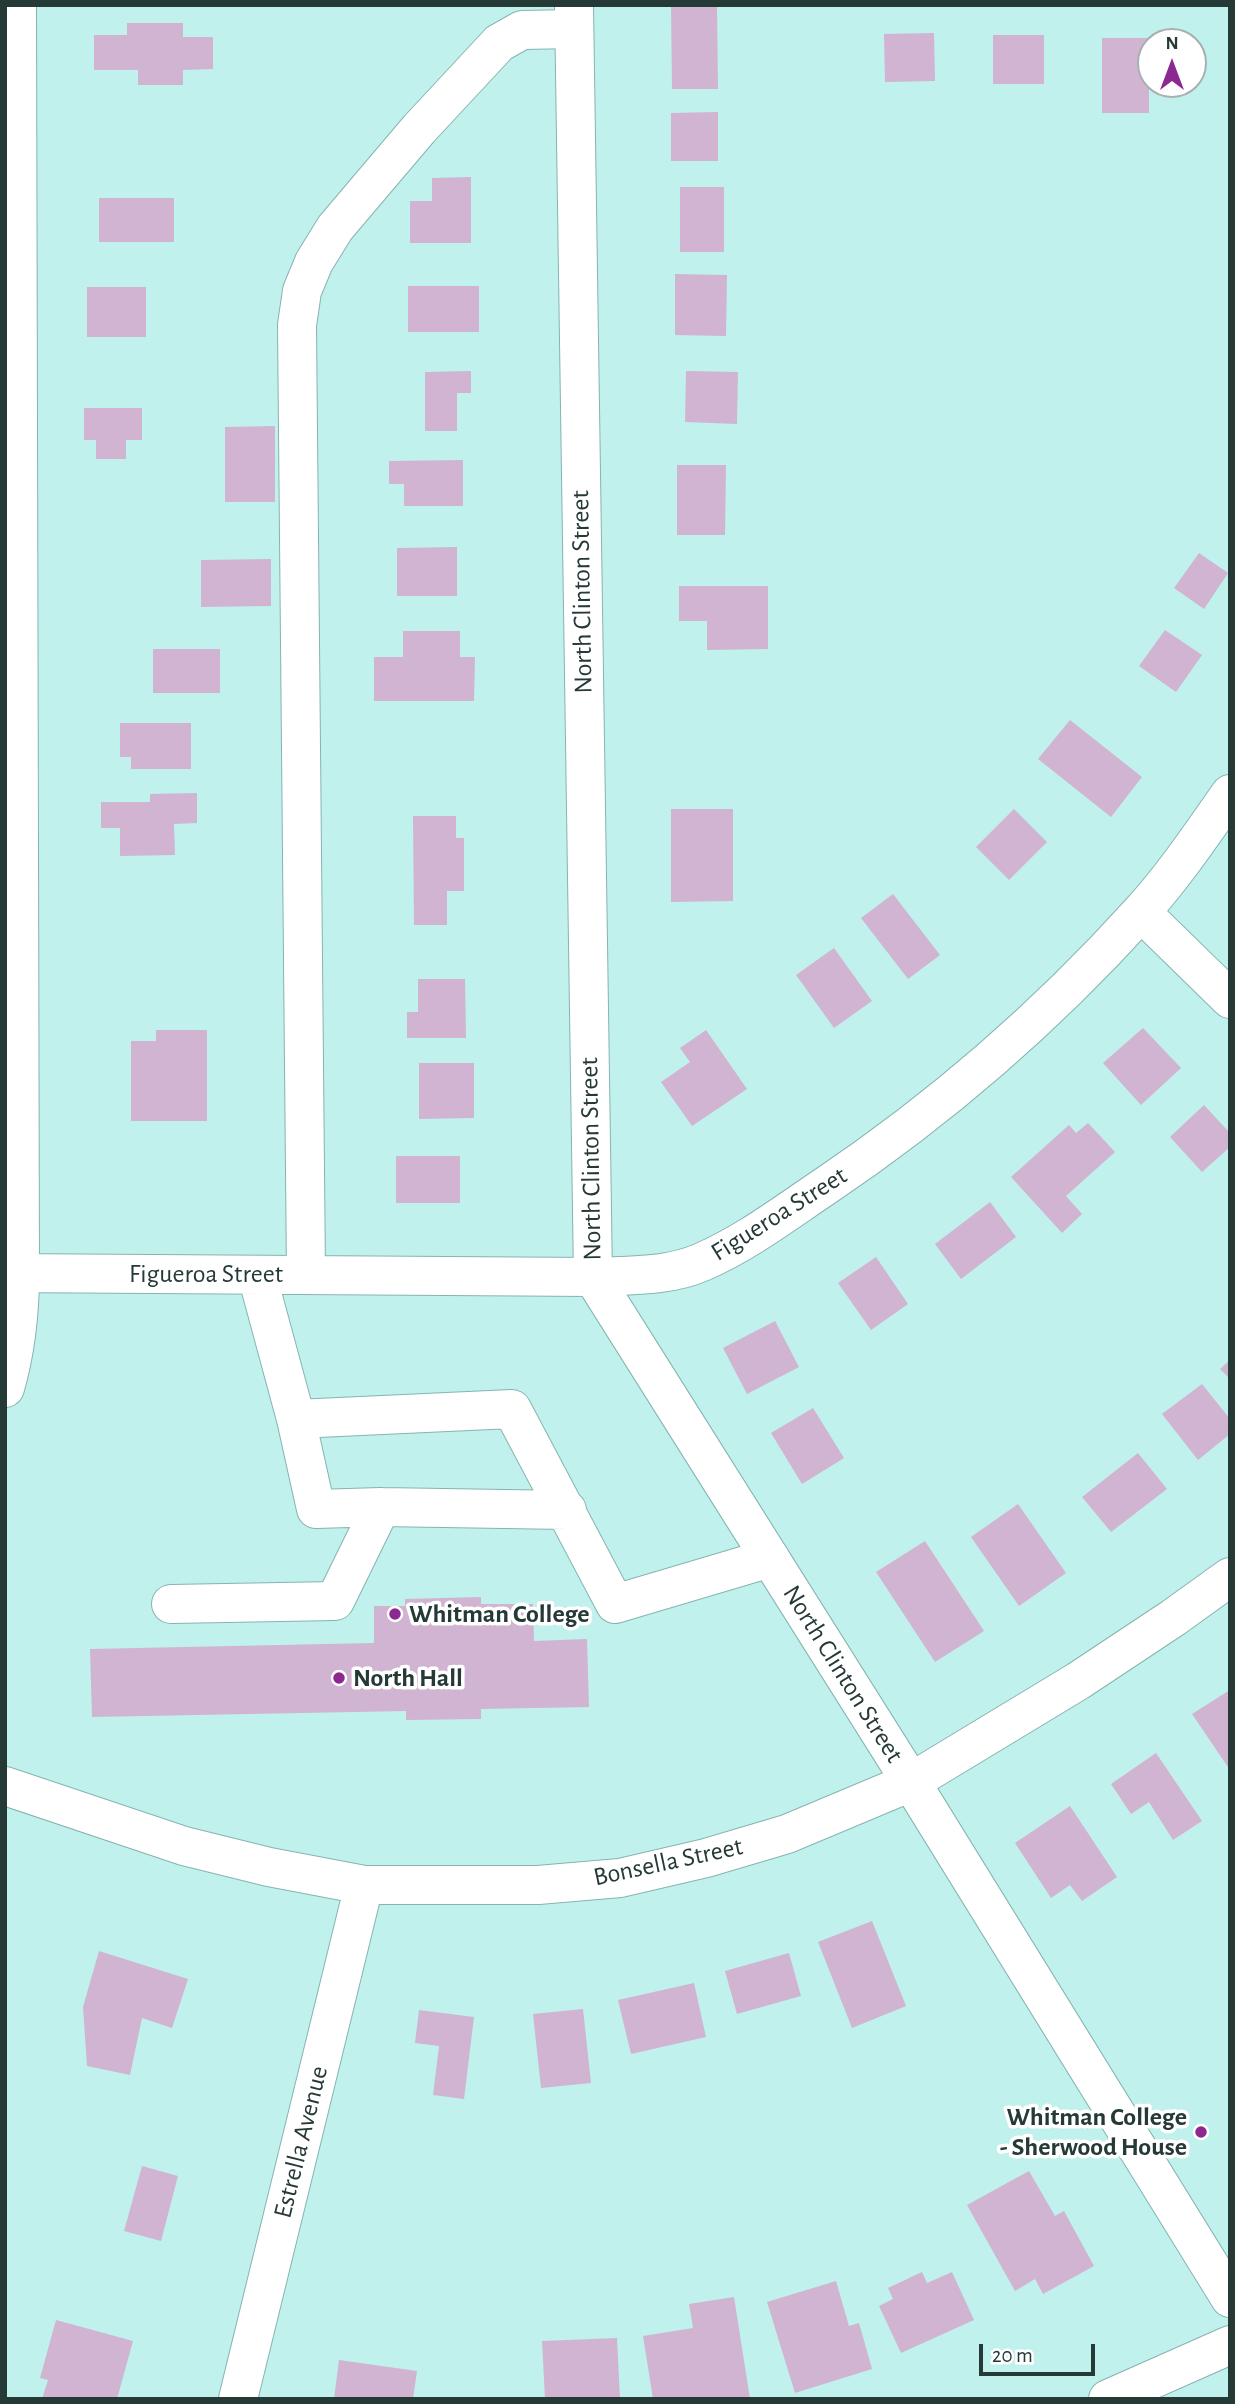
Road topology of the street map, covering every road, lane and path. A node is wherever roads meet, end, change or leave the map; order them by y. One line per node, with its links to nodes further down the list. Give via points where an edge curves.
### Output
1 (17, 5): 6 (street)
2 (574, 17): 8 (street, via 522,30 499,43 335,228 302,291 297,339); 9 (street, North Clinton Street)
3 (1230, 794): 4 (street, Figueroa Street)
4 (1141, 912): 5 (street); 9 (street, Figueroa Street, via 1028,1027 936,1107 774,1221 702,1263 663,1274)
5 (1230, 999)
6 (13, 1273): 7 (street, Figueroa Street); 10 (street, via 20,1314)
7 (257, 1275): 8 (street, Figueroa Street); 11 (street)
8 (306, 1275): 9 (street, Figueroa Street)
9 (593, 1278): 14 (street, North Clinton Street)
10 (5, 1388)
11 (296, 1419): 12 (street, via 316,1509); 13 (street, via 512,1409)
12 (381, 1507): 13 (street); 16 (street, via 335,1601)
13 (567, 1510): 14 (street, via 615,1604)
14 (770, 1558): 17 (street, North Clinton Street)
15 (1230, 1577): 17 (street, Bonsella Street, via 1079,1681)
16 (171, 1604)
17 (911, 1782): 19 (street, Bonsella Street, via 787,1834 621,1878 538,1885); 20 (street, North Clinton Street)
18 (5, 1786): 19 (street, Bonsella Street, via 184,1846)
19 (364, 1885): 22 (street, Estrella Avenue)
20 (1230, 2298)
21 (1230, 2345): 23 (street)
22 (237, 2399)
23 (1108, 2399)

